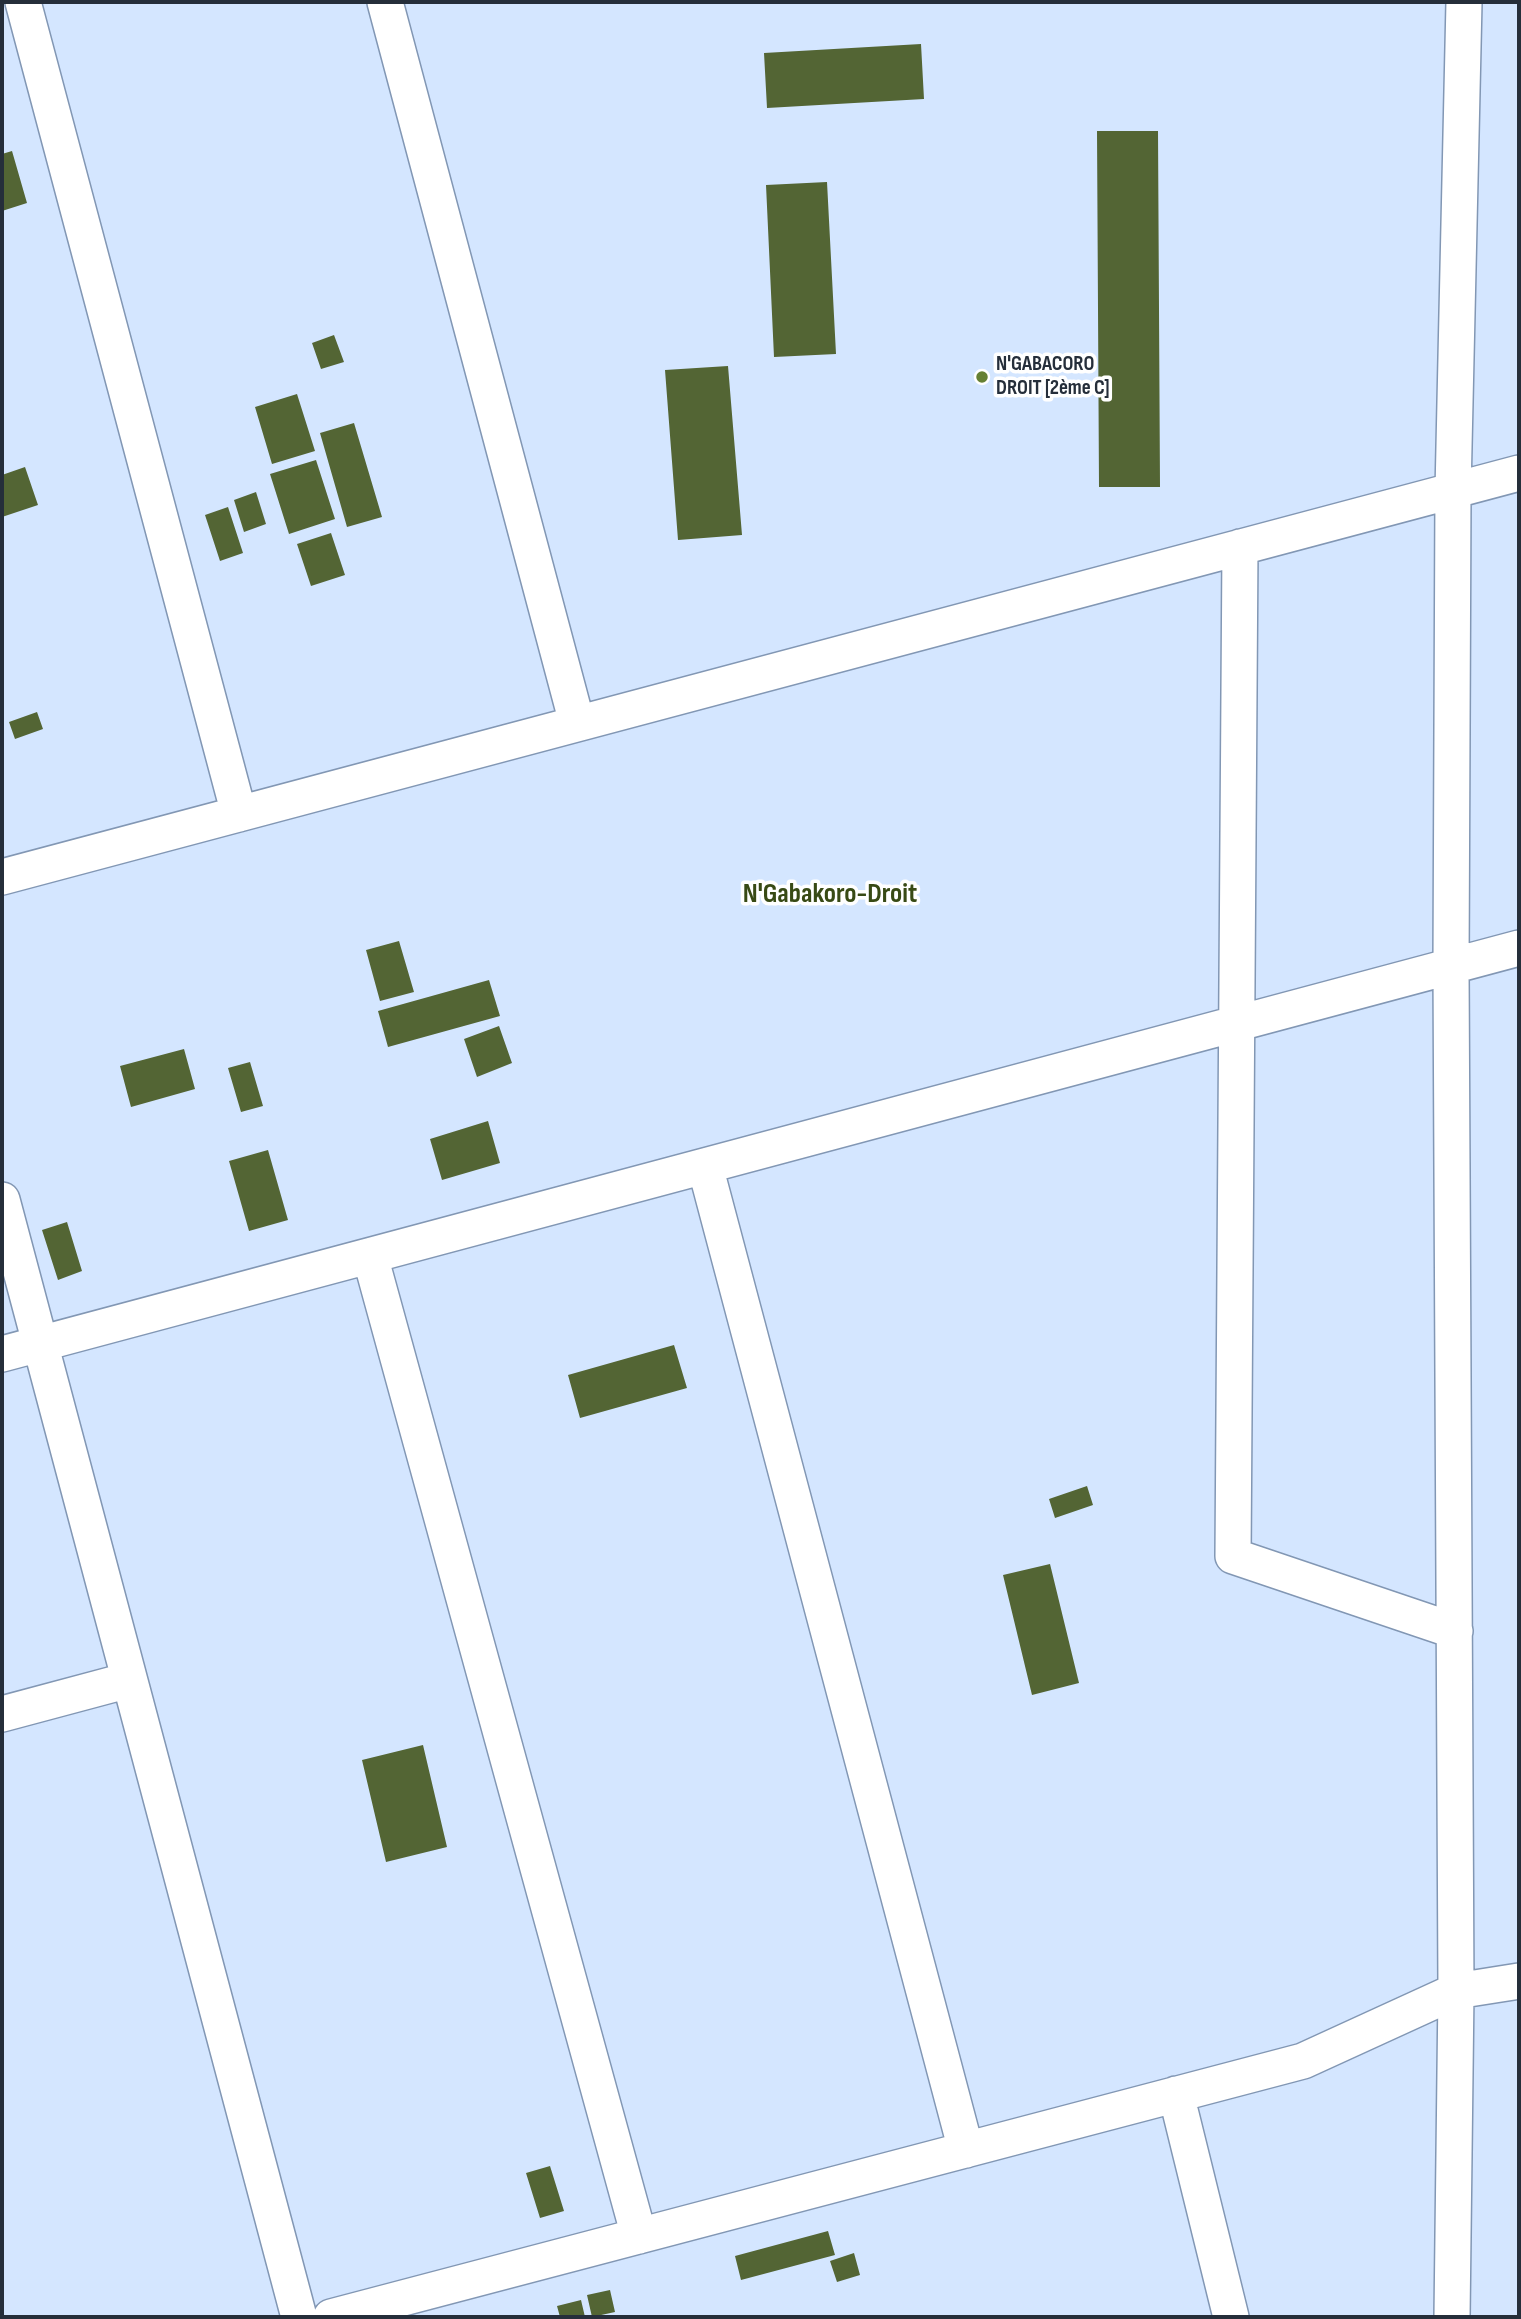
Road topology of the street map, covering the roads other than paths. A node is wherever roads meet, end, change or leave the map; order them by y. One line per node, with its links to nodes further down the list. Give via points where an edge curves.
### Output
1 (23, 2): 8 (street)
2 (386, 2): 7 (street)
3 (1464, 2): 5 (street)
4 (1519, 473): 5 (street)
5 (1453, 491): 6 (street); 11 (street)
6 (1241, 547): 7 (street); 12 (street)
7 (577, 723): 8 (street)
8 (239, 814): 9 (street)
9 (2, 877)
10 (1519, 948): 11 (street)
11 (1451, 967): 12 (street); 18 (street)
12 (1237, 1024): 13 (street); 18 (street, via 1233,1556)
13 (705, 1166): 15 (street); 24 (street)
14 (2, 1200): 16 (street)
15 (370, 1256): 16 (street); 25 (street)
16 (40, 1343): 17 (street); 19 (street)
17 (2, 1354)
18 (1455, 1631): 22 (street)
19 (129, 1680): 20 (street); 26 (street)
20 (2, 1714)
21 (1519, 1981): 22 (street)
22 (1456, 1991): 23 (street, via 1303,2061); 29 (street)
23 (1177, 2094): 24 (street); 28 (street)
24 (966, 2150): 25 (street)
25 (639, 2236): 27 (street)
26 (299, 2317)
27 (331, 2317)
28 (1231, 2317)
29 (1451, 2317)

